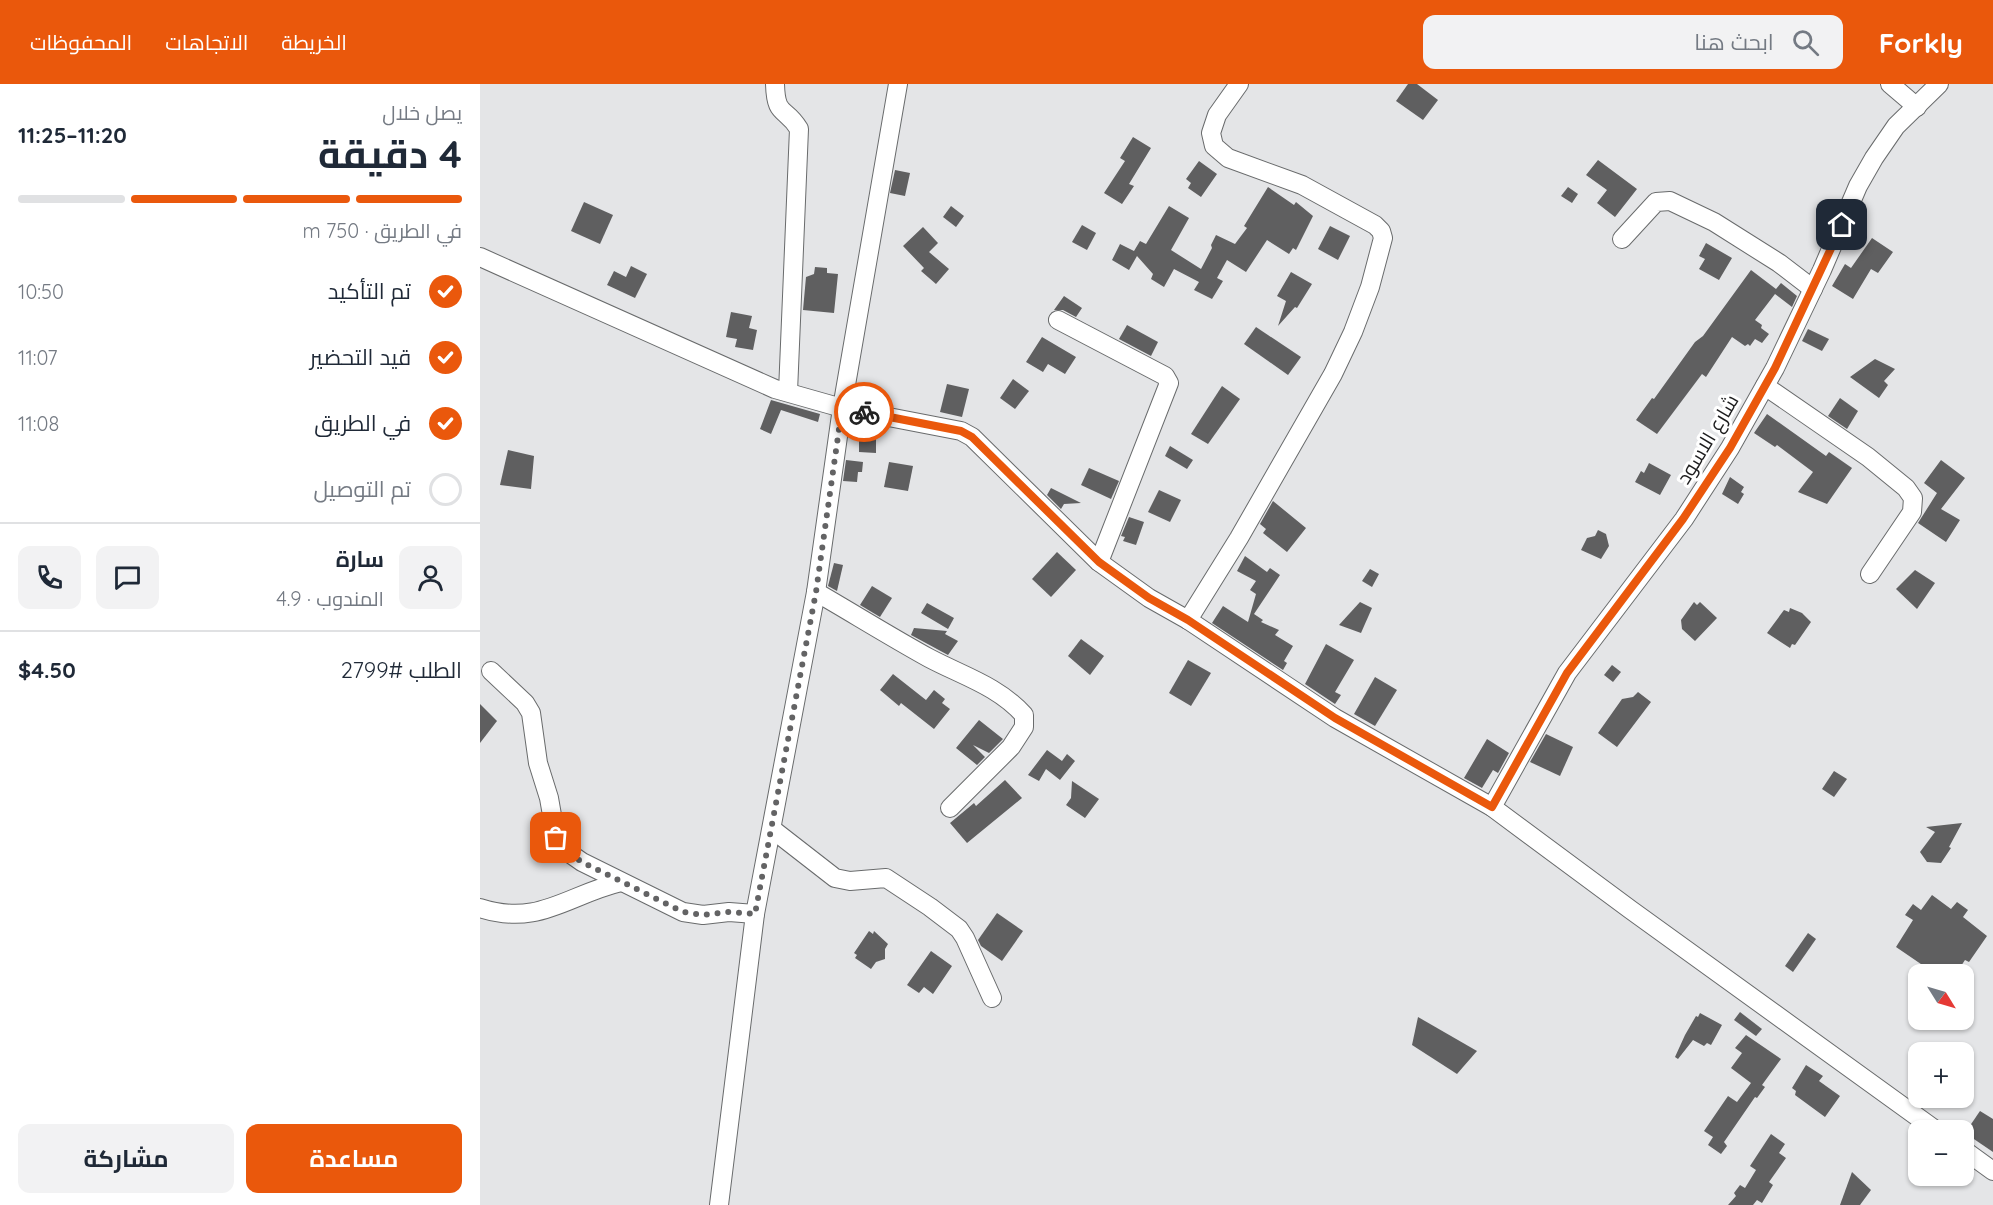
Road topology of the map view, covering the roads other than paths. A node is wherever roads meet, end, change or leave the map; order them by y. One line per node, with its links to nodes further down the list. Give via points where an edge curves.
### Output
1 (775, 84): 12 (street, via 776,102 799,129)
2 (898, 84): 13 (street)
3 (1239, 84): 17 (street, via 1217,115 1211,133 1214,146 1228,158 1302,185 1375,225 1383,238 1370,287 1334,374)
4 (1890, 84): 6 (street)
5 (1939, 84): 6 (street, شارع الاسود)
6 (1917, 107): 9 (street, شارع الاسود, via 1896,126 1874,158)
7 (1622, 239): 9 (street, via 1656,202 1670,201 1714,222)
8 (480, 257): 12 (street)
9 (1813, 289): 11 (street, شارع الاسود)
10 (1058, 320): 14 (street, via 1168,380)
11 (1765, 386): 15 (street, via 1868,458 1910,493 1914,503 1911,512); 19 (street, شارع الاسود, via 1708,484 1567,673)
12 (788, 393): 13 (street)
13 (842, 408): 14 (street, via 961,431 972,437); 16 (street)
14 (1099, 562): 17 (street)
15 (1870, 574)
16 (816, 592): 20 (street, via 931,659 988,686 1024,715 1024,727 1011,747); 21 (street)
17 (1188, 620): 19 (street, via 1335,718)
18 (491, 670): 22 (street, via 531,713 538,763 558,843 582,862)
19 (1492, 807): 26 (street)
20 (950, 808)
21 (772, 829): 24 (street); 25 (street, via 835,878 885,878 959,929)
22 (621, 882): 23 (street, via 533,913 500,913); 24 (street, via 683,912)
23 (480, 908)
24 (755, 914): 29 (street)
25 (992, 998)
26 (1922, 1120)
27 (1974, 1157): 28 (street)
28 (1993, 1171)
29 (719, 1205)

